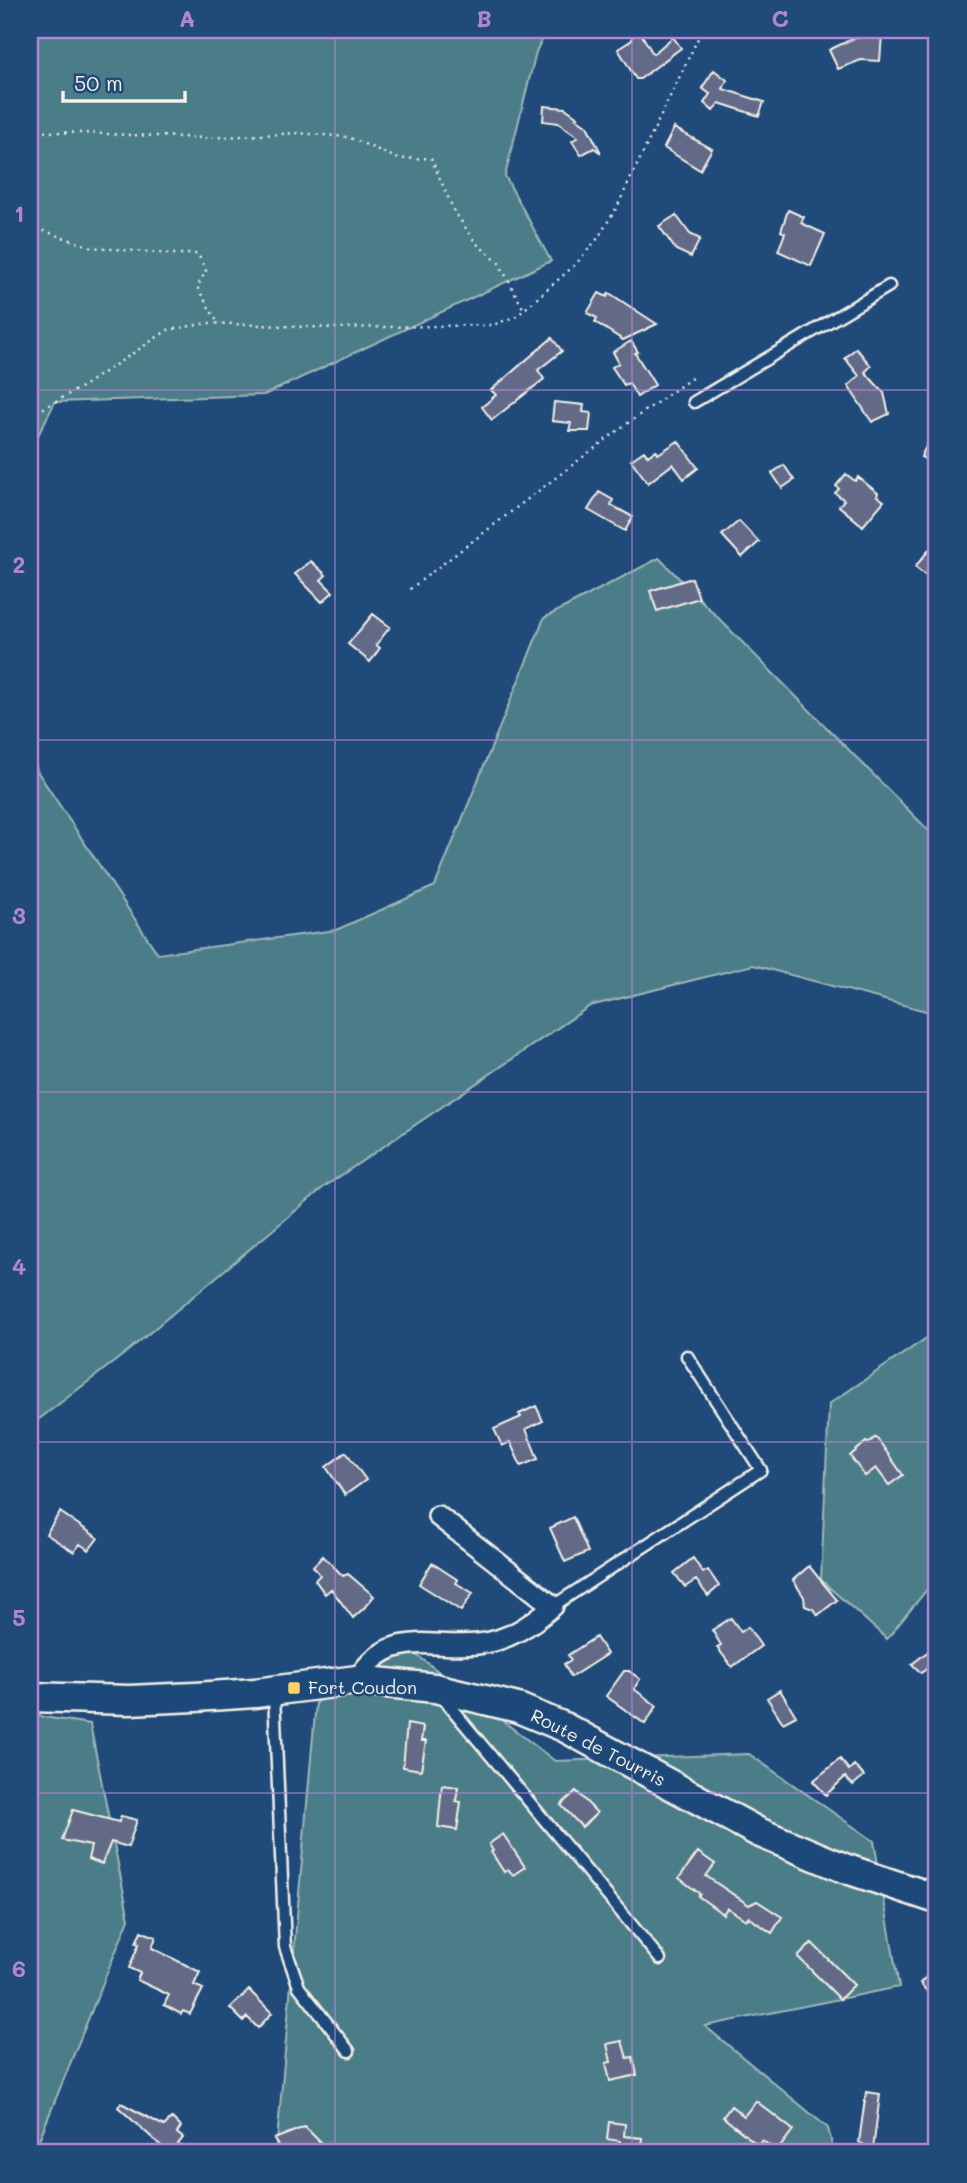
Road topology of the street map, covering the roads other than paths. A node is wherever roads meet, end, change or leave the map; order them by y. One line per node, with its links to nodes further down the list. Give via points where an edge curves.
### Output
1 (890, 286): 2 (lane)
2 (695, 402)
3 (687, 1356): 5 (lane, via 761,1470)
4 (438, 1516): 5 (street)
5 (553, 1606): 6 (street, via 510,1636 478,1644 401,1645 365,1666)
6 (357, 1680): 7 (street, Route de Tourris); 8 (street, Route de Tourris)
7 (435, 1688): 10 (street, Route de Tourris, via 518,1709 564,1727 758,1832 844,1868); 11 (lane)
8 (274, 1691): 9 (street, Route de Tourris, via 129,1700); 12 (lane, via 285,1947 299,1987)
9 (30, 1697)
10 (937, 1899)
11 (660, 1959)
12 (349, 2051)

